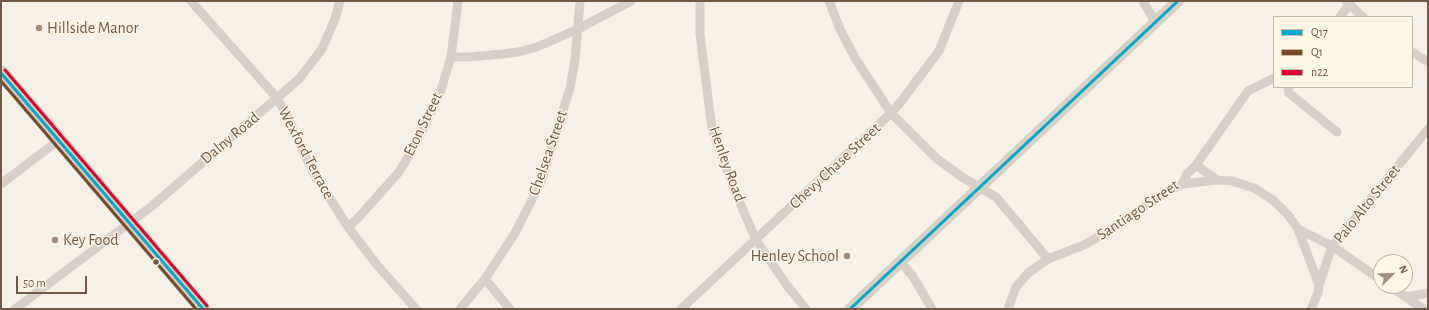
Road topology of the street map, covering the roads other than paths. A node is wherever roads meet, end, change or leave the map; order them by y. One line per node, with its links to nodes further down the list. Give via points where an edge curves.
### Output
1 (191, 1): 22 (street, Wexford Terrace)
2 (340, 1): 22 (street, Dalny Road, via 322,49 299,79)
3 (458, 1): 17 (street, Eton Street)
4 (580, 1): 15 (street, Chelsea Street)
5 (631, 1): 15 (street)
6 (700, 1): 35 (street, Henley Road, via 700,34 712,128)
7 (828, 1): 23 (street, via 855,58)
8 (959, 1): 23 (street, Chevy Chase Street, via 939,51)
9 (1143, 1): 14 (street)
10 (1178, 1): 14 (street)
11 (1348, 3): 12 (street); 13 (street)
12 (1341, 16)
13 (1362, 16)
14 (1155, 22): 31 (street)
15 (578, 30): 17 (street, via 518,52); 40 (street, Chelsea Street, via 570,88 541,182 516,233)
16 (1413, 53): 18 (street)
17 (451, 57): 33 (street, Eton Street, via 427,121 399,172)
18 (1428, 62)
19 (1, 73): 26 (main road)
20 (1273, 78): 27 (street, Santiago Street, via 1248,91)
21 (1288, 88): 25 (street, via 1289,92)
22 (277, 98): 32 (street, Dalny Road); 33 (street, Wexford Terrace, via 312,170)
23 (891, 113): 31 (street, via 936,158); 35 (street, Chevy Chase Street)
24 (1428, 129): 36 (street, Palo Alto Street)
25 (1337, 132)
26 (59, 140): 29 (street); 32 (main road)
27 (1196, 165): 28 (street); 30 (street, Santiago Street)
28 (1217, 180): 30 (street); 34 (street, via 1232,180 1254,188 1273,200)
29 (1, 184)
30 (1182, 184): 37 (street, Santiago Street, via 1095,239)
31 (979, 187): 37 (street, via 996,197); 38 (street)
32 (130, 223): 45 (street, Dalny Road); 46 (main road)
33 (348, 227): 47 (street, Wexford Terrace, via 377,266)
34 (1298, 229): 36 (street); 41 (street)
35 (756, 240): 50 (street, Chevy Chase Street); 51 (street, Henley Road)
36 (1332, 246): 39 (street); 41 (street, Palo Alto Street)
37 (1048, 259): 54 (street, Santiago Street, via 1028,273 1016,287)
38 (900, 262): 52 (street); 53 (street, via 912,275)
39 (1373, 274)
40 (485, 279): 48 (street, Chelsea Street); 49 (street)
41 (1319, 285): 55 (street, Palo Alto Street)
42 (1428, 293): 44 (street)
43 (1402, 294): 44 (street)
44 (1406, 297): 56 (street)
45 (15, 309)
46 (201, 309)
47 (416, 309)
48 (460, 309)
49 (510, 309)
50 (681, 309)
51 (806, 309)
52 (850, 309)
53 (932, 309)
54 (1008, 309)
55 (1311, 309)
56 (1423, 309)

